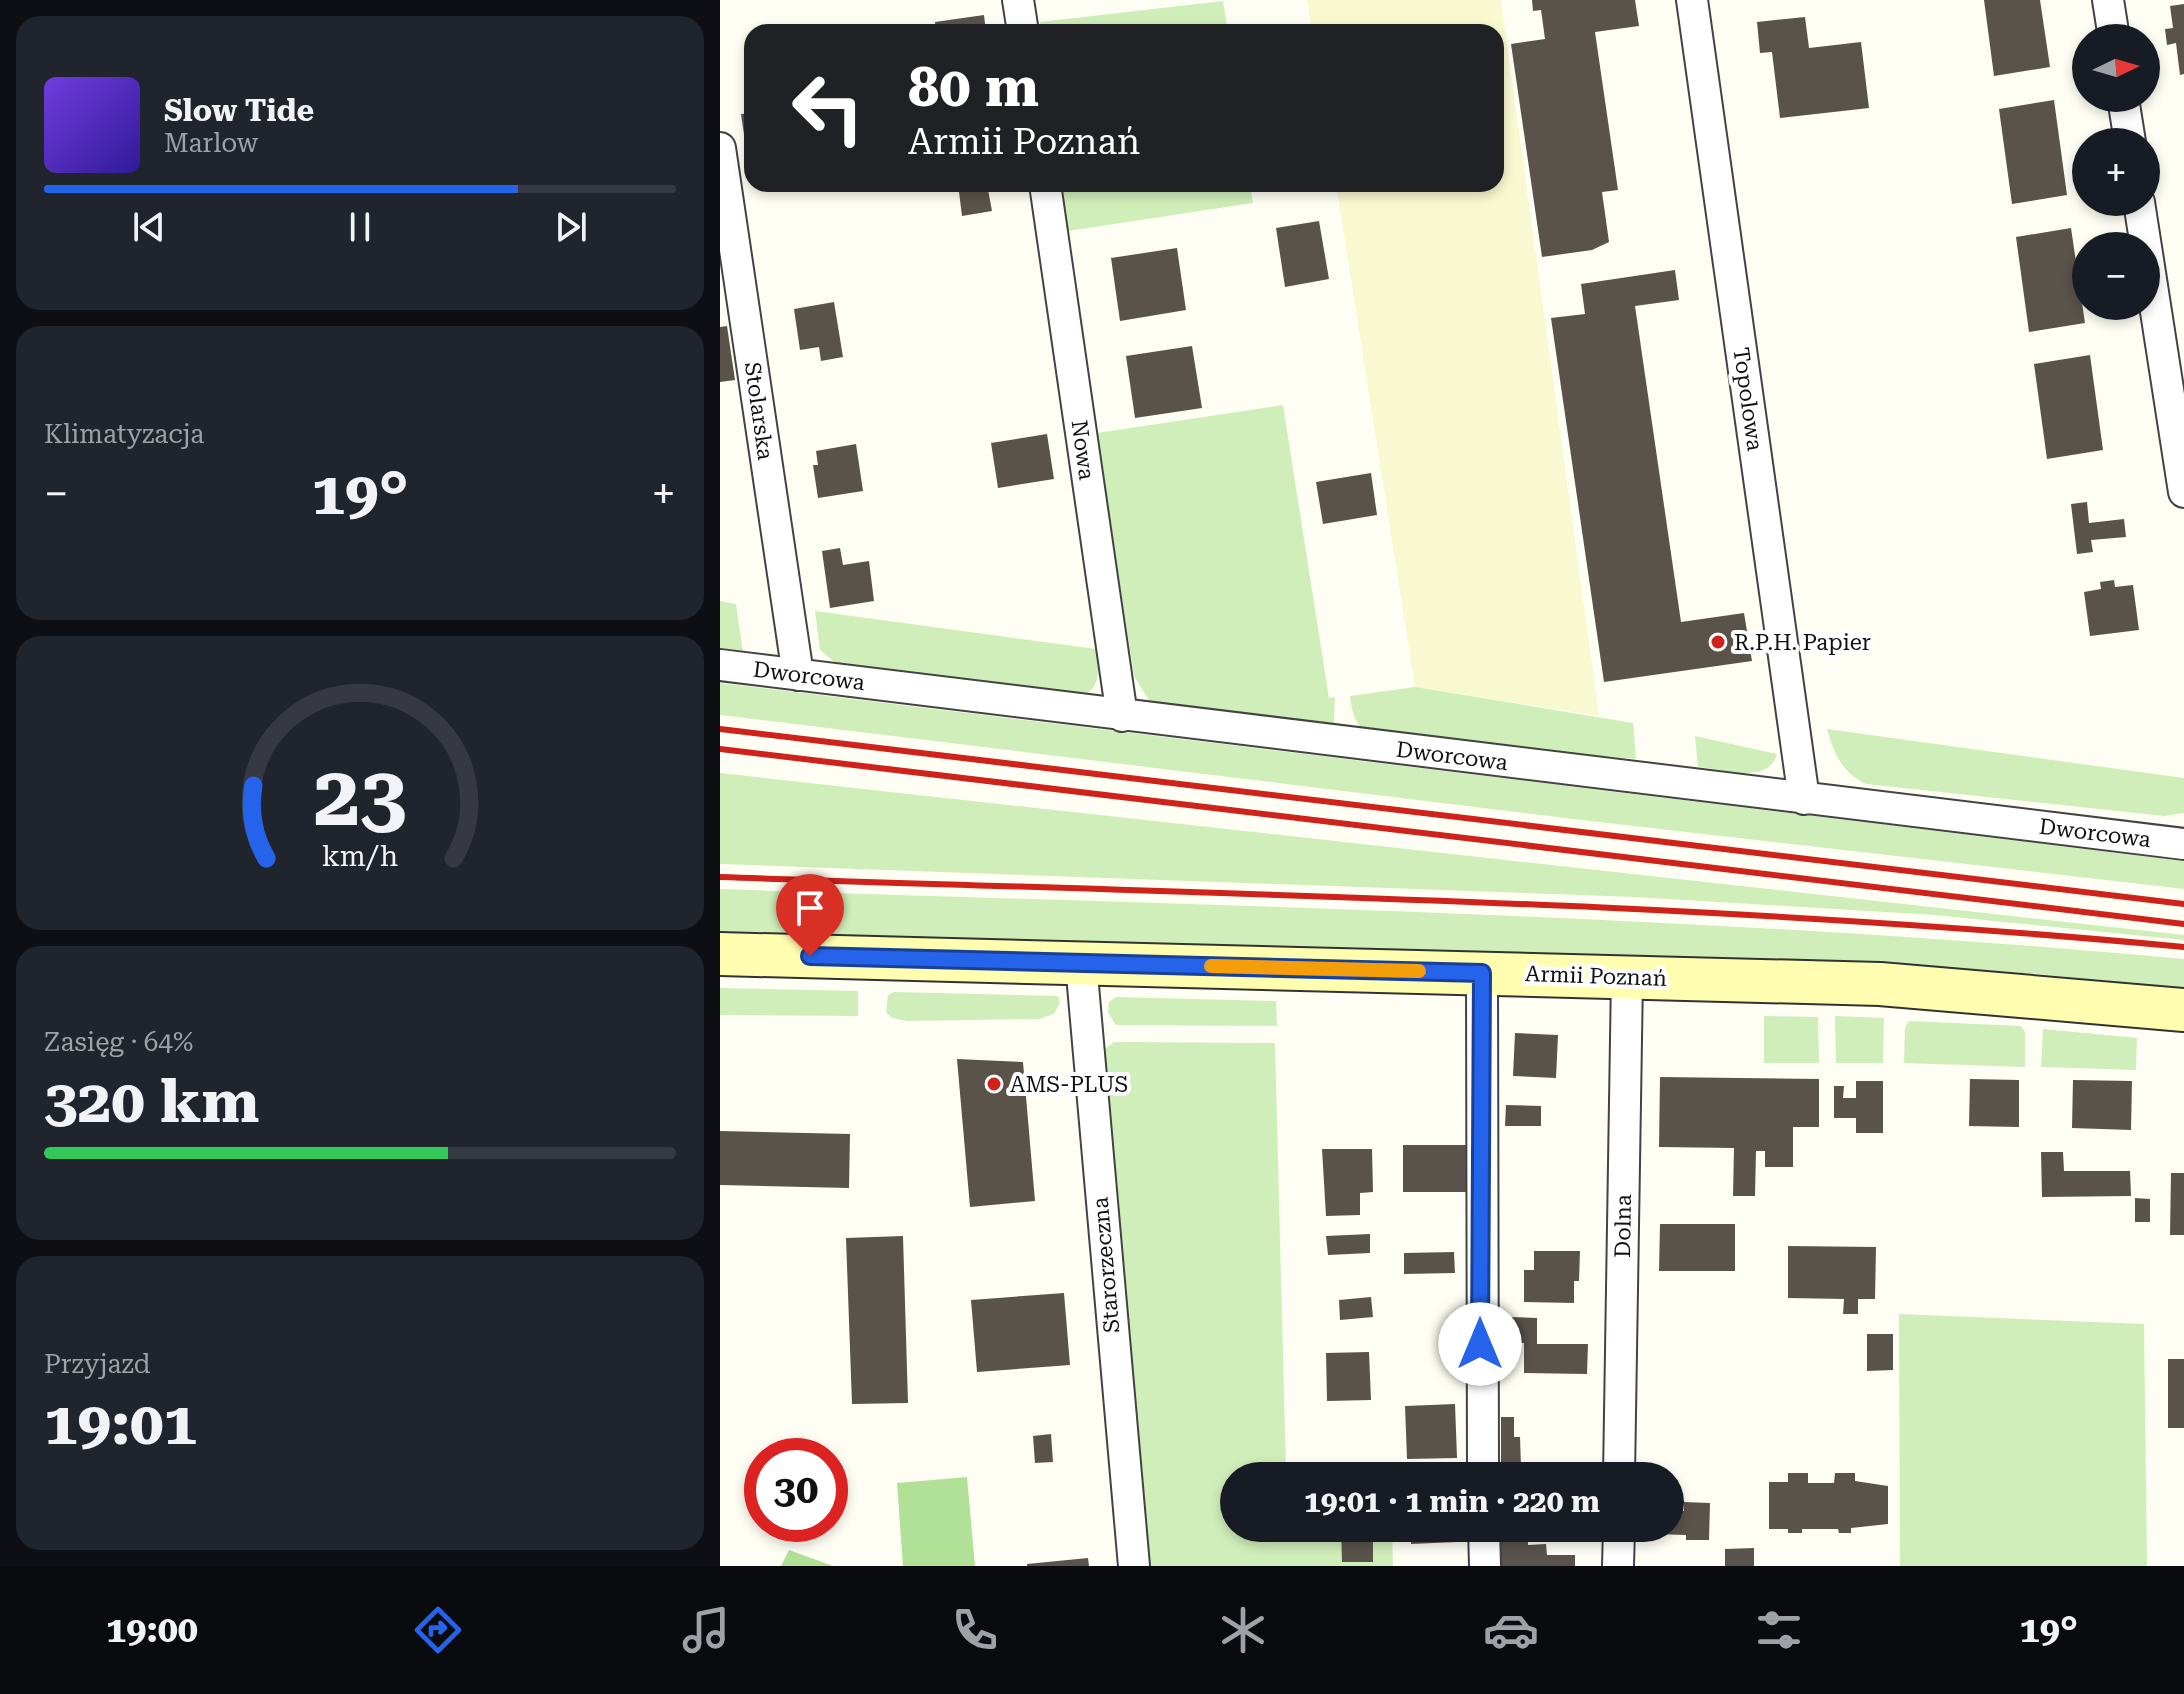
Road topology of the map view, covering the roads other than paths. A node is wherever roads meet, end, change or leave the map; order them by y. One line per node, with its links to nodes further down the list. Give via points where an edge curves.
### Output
1 (1018, 0): 4 (street)
2 (1692, 0): 13 (street, Topolowa)
3 (2108, 0): 5 (street)
4 (1022, 24)
5 (2112, 24)
6 (720, 148): 11 (street, Stolarska)
7 (1046, 192): 12 (street, Nowa)
8 (2141, 216): 9 (street)
9 (2184, 492)
10 (720, 665): 11 (street, Dworcowa)
11 (798, 675): 12 (street, Dworcowa)
12 (1122, 716): 13 (street, Dworcowa)
13 (1804, 799): 14 (street, Dworcowa)
14 (2184, 844)
15 (720, 954): 16 (main road, Armii Poznań)
16 (1081, 963): 17 (main road, Armii Poznań); 24 (street, Starorzeczna)
17 (1482, 973): 18 (main road, Armii Poznań); 20 (street)
18 (1627, 977): 19 (main road, Armii Poznań, via 1880,984); 21 (street, Dolna)
19 (2184, 1010)
20 (1483, 1462)
21 (1619, 1462)
22 (1484, 1542): 25 (street)
23 (1619, 1542): 26 (street)
24 (1134, 1566)
25 (1485, 1566)
26 (1618, 1566)

